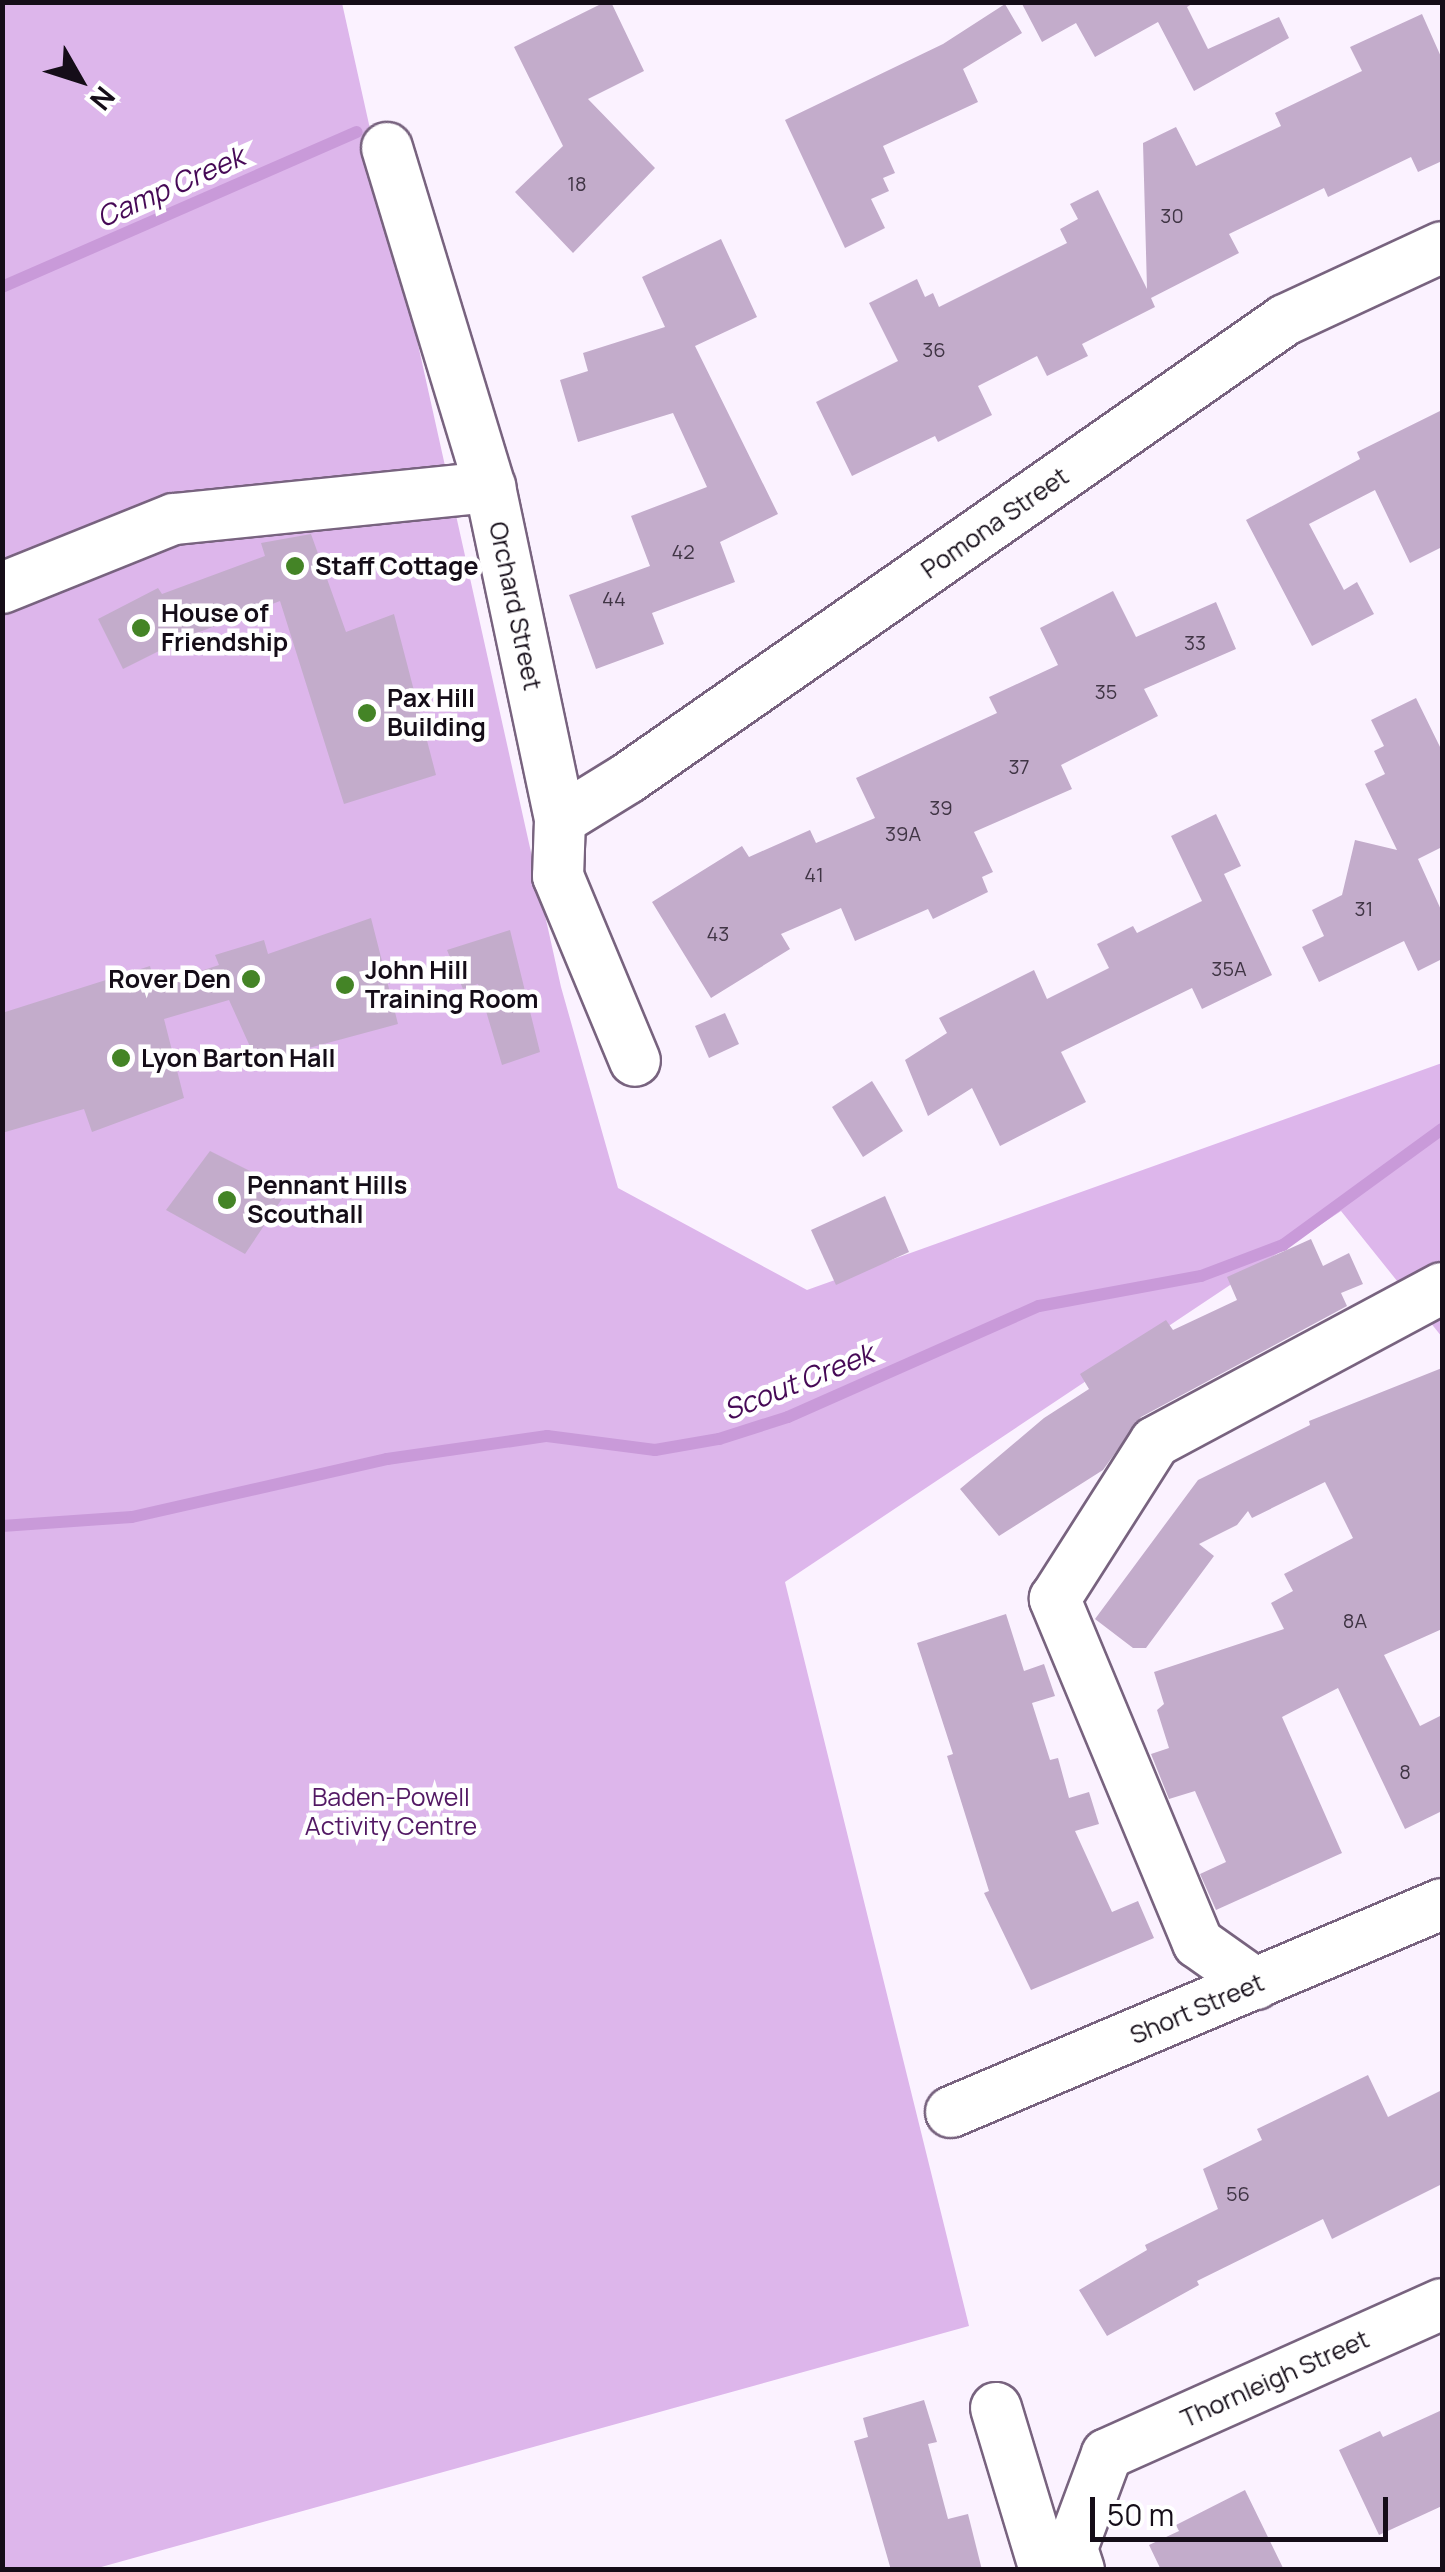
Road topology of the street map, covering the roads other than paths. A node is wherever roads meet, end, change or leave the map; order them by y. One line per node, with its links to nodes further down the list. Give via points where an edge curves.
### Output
1 (387, 148): 3 (street, Orchard Street)
2 (1442, 247): 5 (street, Pomona Street, via 1286,320)
3 (490, 487): 4 (street, via 174,519); 5 (street, Orchard Street)
4 (2, 588)
5 (560, 820): 6 (street, Orchard Street, via 558,876)
6 (634, 1061)
7 (1442, 1288): 9 (street, via 1155,1442 1056,1599 1198,1943)
8 (1442, 1904): 9 (street, Short Street)
9 (1256, 1984): 10 (street, Short Street)
10 (951, 2112)
11 (1442, 2304): 14 (street, Thornleigh Street, via 1107,2454 1072,2548)
12 (996, 2408): 13 (street)
13 (1045, 2570)
14 (1079, 2570)

